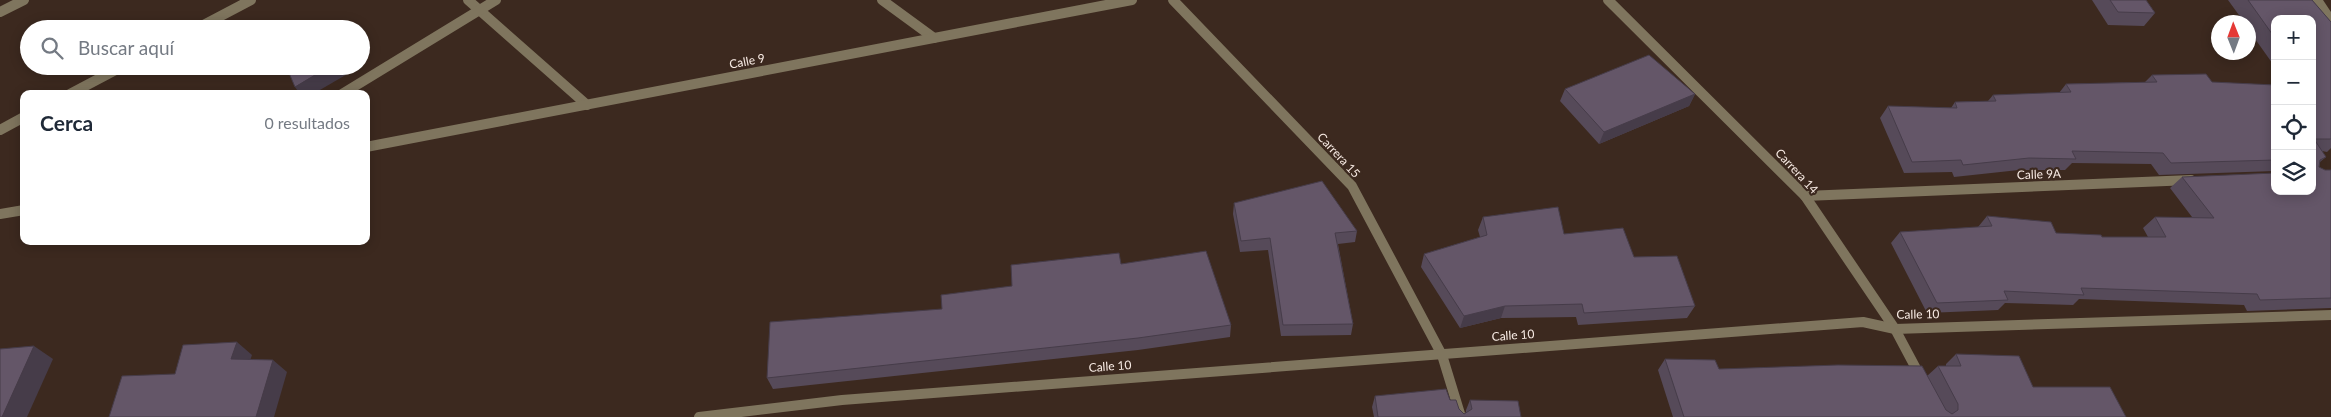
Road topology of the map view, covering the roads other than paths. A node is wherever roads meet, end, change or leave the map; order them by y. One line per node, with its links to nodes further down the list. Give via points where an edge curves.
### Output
1 (24, 0): 13 (street)
2 (251, 0): 14 (street)
3 (468, 0): 12 (street)
4 (496, 0): 12 (street)
5 (882, 0): 16 (street)
6 (1092, 0): 11 (street)
7 (1132, 0): 11 (street, Calle 9)
8 (1173, 0): 30 (street, Carrera 15, via 1352,186)
9 (1608, 0): 25 (street, Carrera 14)
10 (2317, 0): 15 (street)
11 (1103, 6): 16 (street, Calle 9)
12 (480, 10): 19 (street); 20 (street)
13 (0, 12)
14 (213, 20)
15 (2331, 21)
16 (934, 38): 20 (street, Calle 9)
17 (106, 75): 18 (street)
18 (78, 90)
19 (349, 90)
20 (587, 104): 23 (street, Calle 9)
21 (20, 119): 22 (street)
22 (0, 130)
23 (370, 146)
24 (2206, 180): 25 (street, Calle 9A)
25 (1805, 196): 29 (street, Carrera 14)
26 (20, 211): 27 (street)
27 (0, 214)
28 (2331, 315): 29 (street, Calle 10)
29 (1896, 329): 30 (street, Calle 10, via 1863,322); 31 (street, Carrera 14)
30 (1442, 354): 32 (street, Calle 10, via 842,400); 33 (street, Carrera 15)
31 (1928, 390)
32 (699, 417)
33 (1461, 417)

